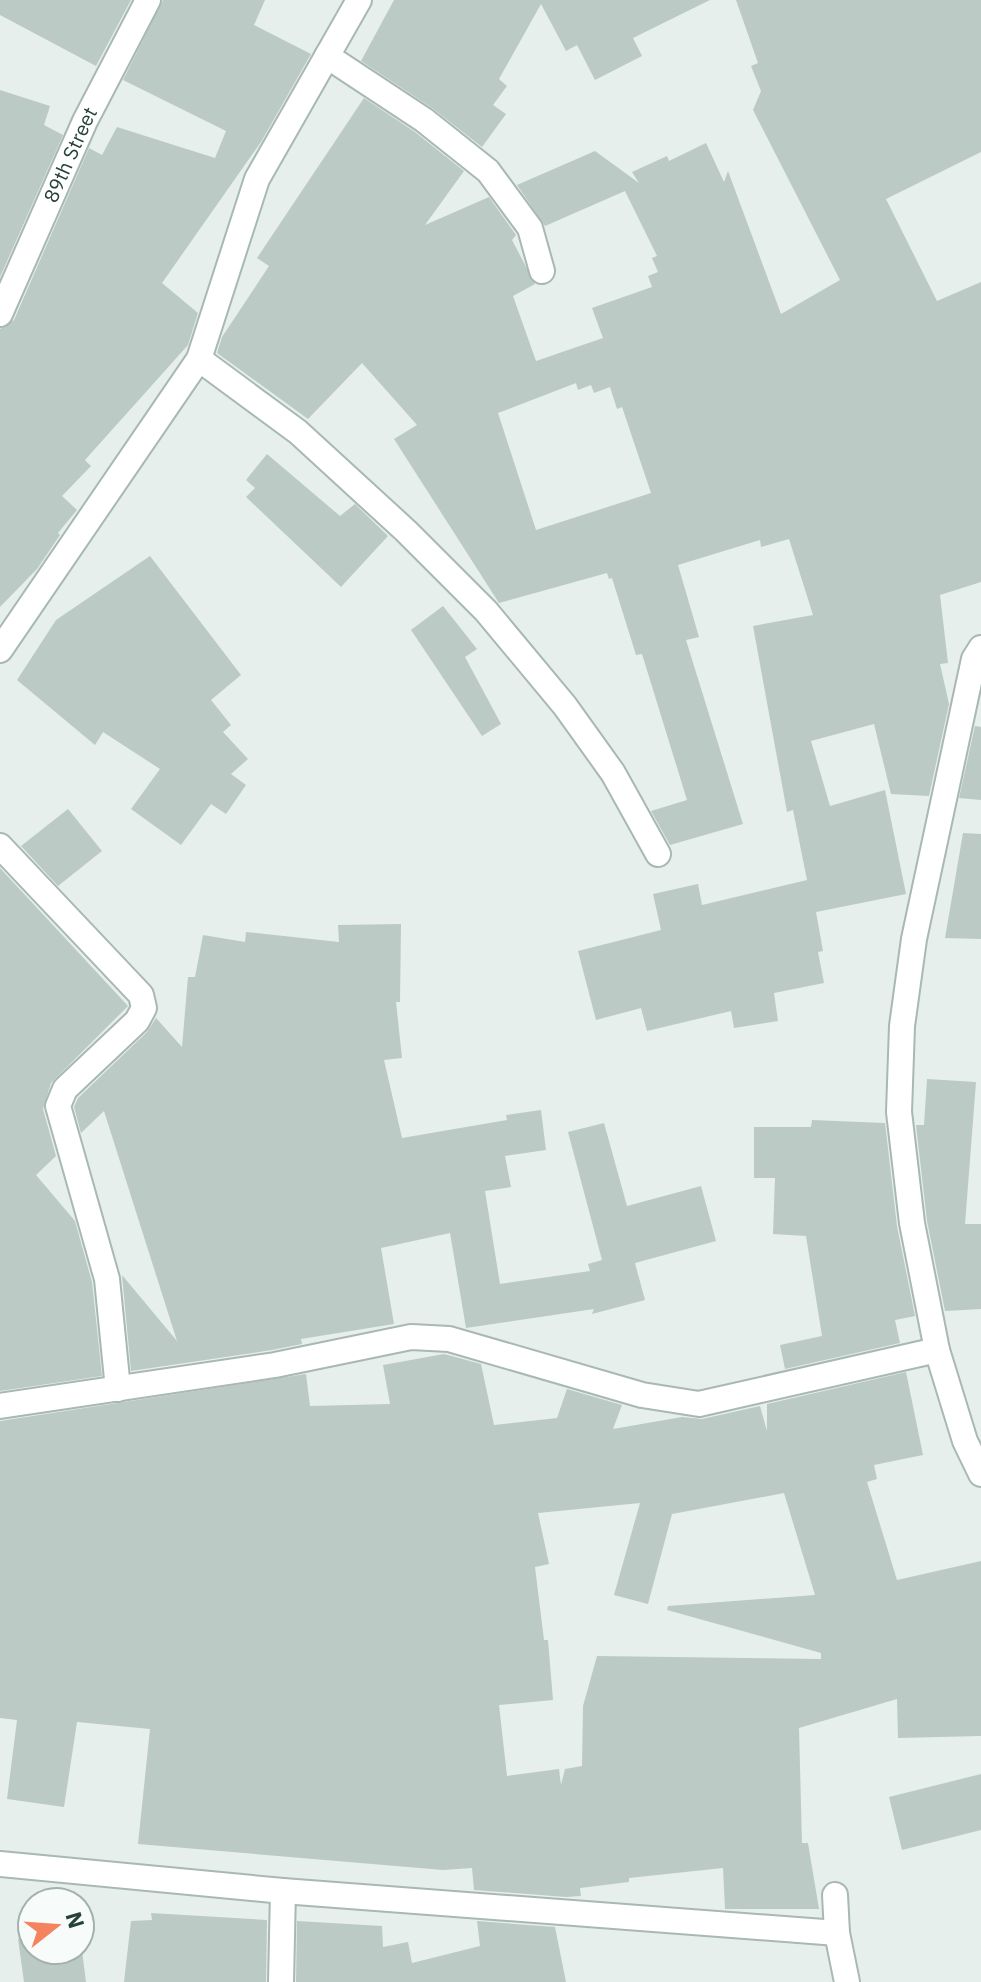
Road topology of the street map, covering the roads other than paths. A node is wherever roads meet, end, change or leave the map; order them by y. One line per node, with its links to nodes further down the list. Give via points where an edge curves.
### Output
1 (148, 0): 5 (street, 89th Street, via 85,121)
2 (359, 0): 3 (street)
3 (327, 56): 4 (street, via 424,120 488,171 530,228); 6 (street, via 257,179)
4 (542, 271)
5 (0, 314)
6 (199, 359): 8 (street); 10 (street, via 298,432 486,611 613,773)
7 (981, 648): 11 (street, via 974,659 914,939 902,1026 899,1112 912,1223)
8 (0, 650)
9 (0, 846): 12 (street, via 141,995 144,1008 137,1021 65,1089 58,1106 107,1279)
10 (658, 854)
11 (937, 1350): 12 (street, via 699,1404 642,1395 449,1339 411,1337); 14 (street, via 965,1441)
12 (118, 1389): 13 (street)
13 (0, 1406)
14 (981, 1474)
15 (0, 1864): 16 (street)
16 (283, 1891): 18 (street); 19 (street)
17 (835, 1895): 18 (street)
18 (837, 1933): 20 (street)
19 (281, 1982)
20 (847, 1982)

